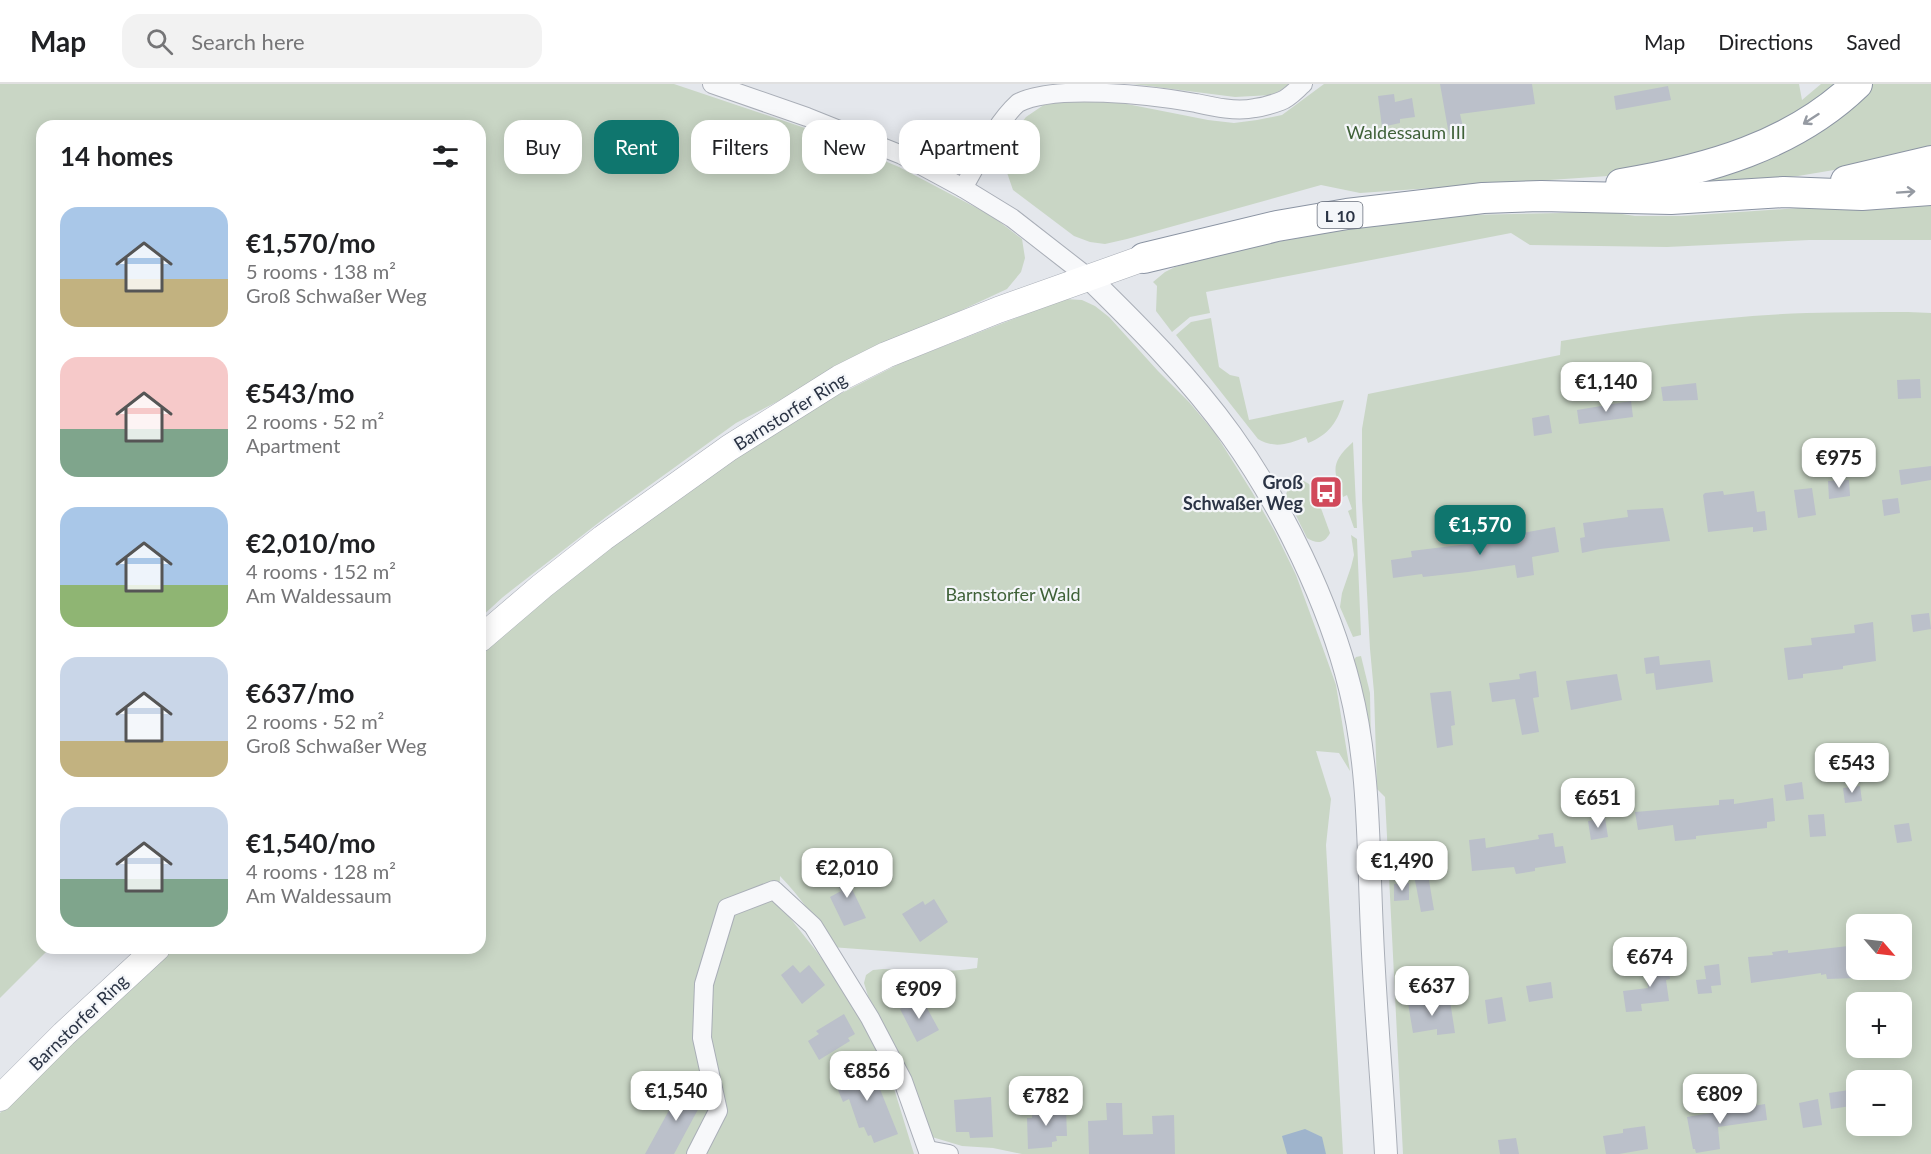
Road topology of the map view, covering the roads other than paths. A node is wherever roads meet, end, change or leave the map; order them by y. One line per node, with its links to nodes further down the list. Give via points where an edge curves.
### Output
1 (712, 84): 5 (street, via 902,155)
2 (1303, 84): 5 (street, via 1284,100 1254,109 1224,109 1083,86 1040,90 1019,102 1002,120)
3 (1857, 84): 8 (highway, one-way to 8, via 1801,126 1729,160 1670,176)
4 (1931, 161): 7 (highway)
5 (963, 188): 10 (street, via 1012,218)
6 (1931, 190): 7 (highway, one-way to 6, via 1862,195)
7 (1784, 192): 8 (highway, via 1671,199)
8 (1541, 196): 9 (highway, L 10, via 1484,198 1347,214 1277,226)
9 (1144, 258): 10 (main road, Barnstorfer Ring / L 10)
10 (1089, 278): 11 (main road, Barnstorfer Ring / L 10, via 998,310 840,378 662,495); 17 (street, via 1152,342 1232,436 1288,531 1339,650 1356,717 1365,777)
11 (486, 634)
12 (151, 954): 13 (main road, Barnstorfer Ring)
13 (0, 1098)
14 (928, 1152): 15 (street, via 903,1081 870,1018 813,926 774,890 727,908 704,984 702,1038 718,1111); 16 (street)
15 (696, 1154)
16 (949, 1154)
17 (1386, 1154)

